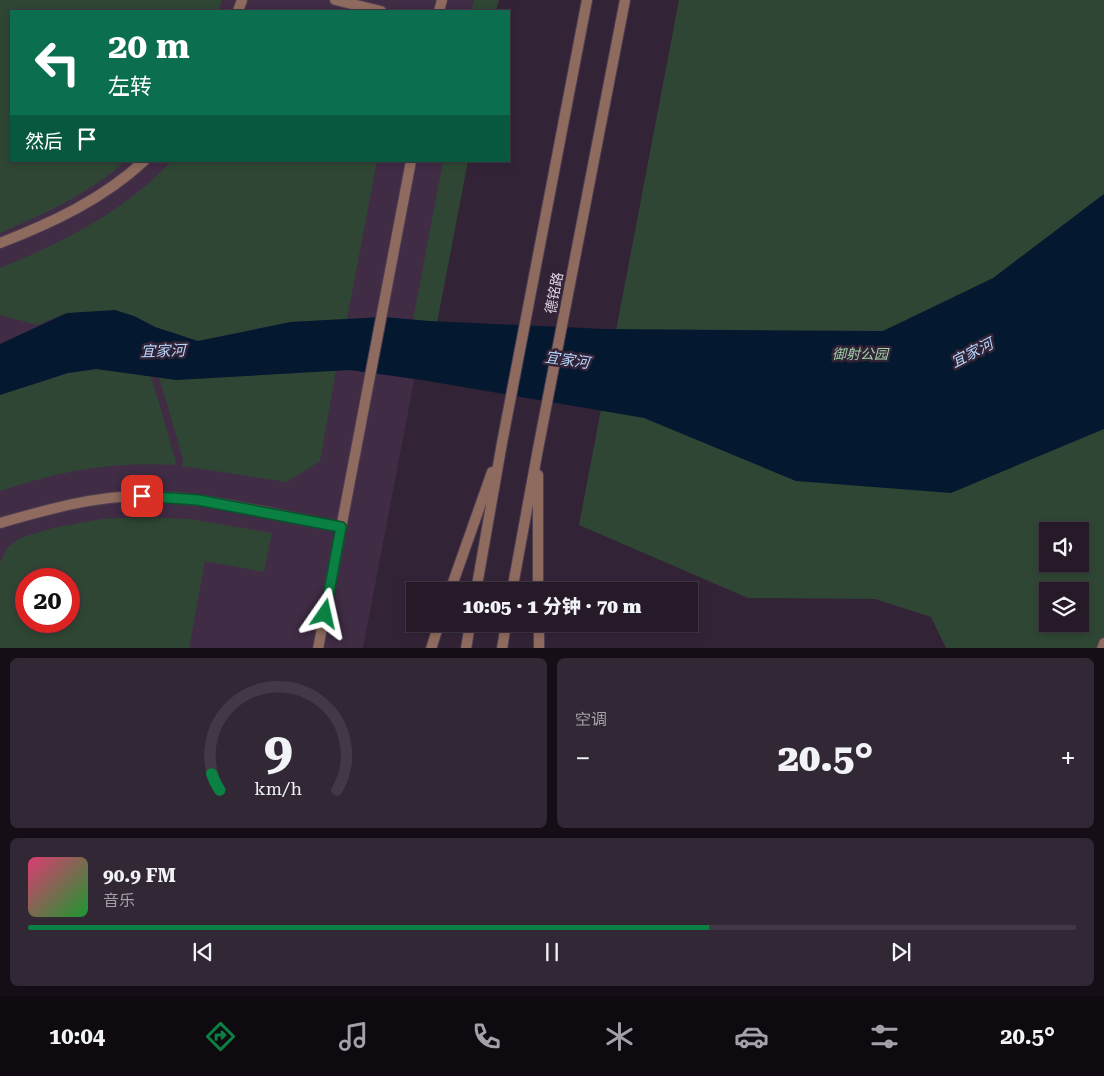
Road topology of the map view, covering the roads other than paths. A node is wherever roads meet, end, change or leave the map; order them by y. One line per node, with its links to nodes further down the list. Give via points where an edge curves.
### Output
1 (335, 0): 4 (street)
2 (587, 0): 8 (street, 德铭路)
3 (625, 0): 9 (street, 德铭路)
4 (377, 10)
5 (143, 162): 7 (street, via 87,203 24,234)
6 (411, 162): 11 (street)
7 (0, 242)
8 (502, 443): 12 (street); 13 (street, 德铭路)
9 (538, 449): 14 (street, 德铭路); 15 (street)
10 (0, 523): 11 (street, via 48,509 101,499 142,496 198,500)
11 (341, 527): 21 (street)
12 (453, 582)
13 (478, 582)
14 (514, 582)
15 (538, 582)
16 (436, 632): 22 (street)
17 (469, 632): 23 (street)
18 (505, 632): 24 (street)
19 (538, 632): 25 (street)
20 (1104, 643): 26 (street)
21 (318, 648)
22 (431, 648)
23 (466, 648)
24 (502, 648)
25 (539, 648)
26 (1102, 648)

